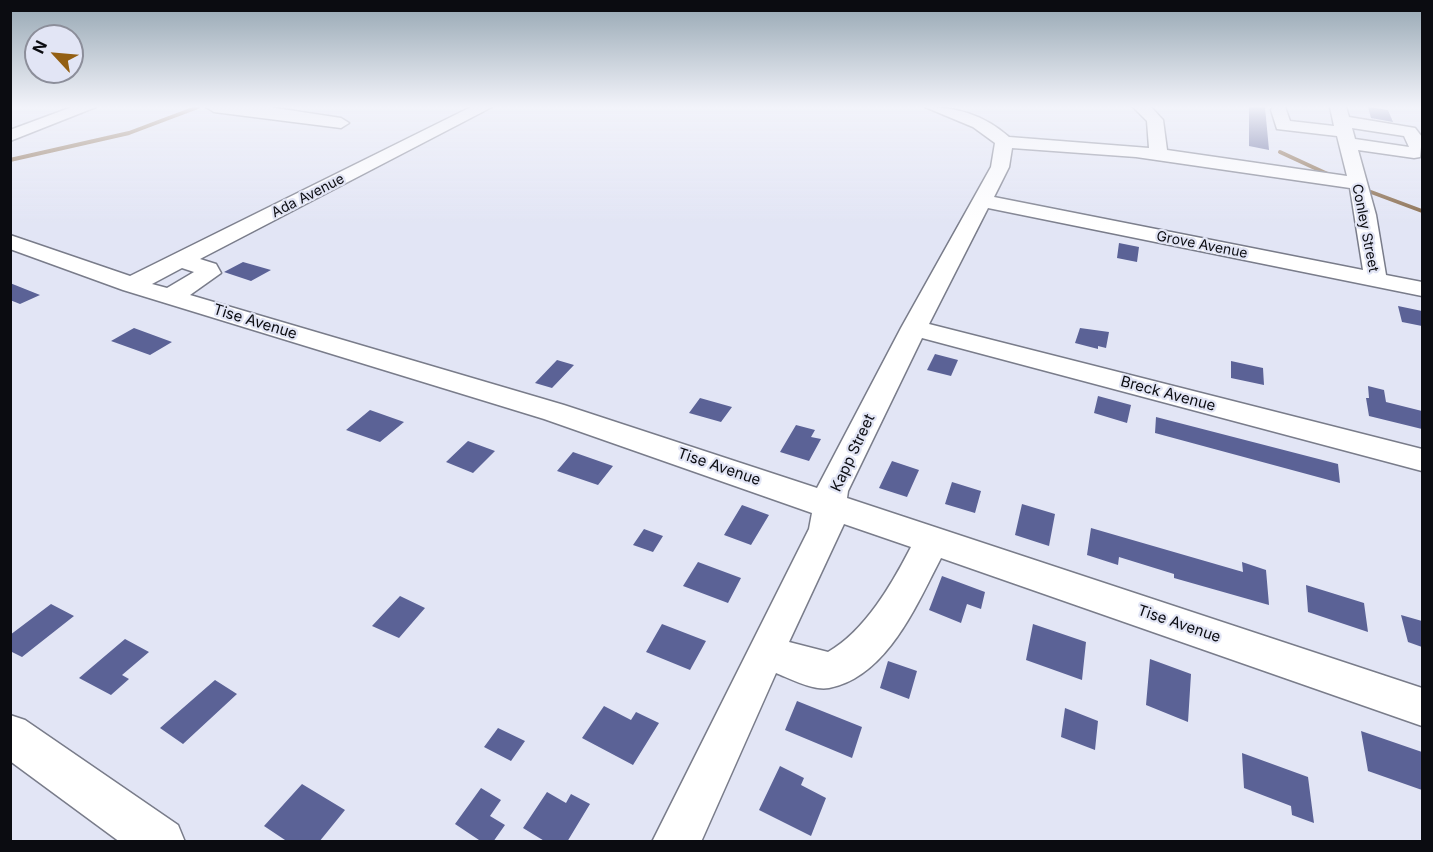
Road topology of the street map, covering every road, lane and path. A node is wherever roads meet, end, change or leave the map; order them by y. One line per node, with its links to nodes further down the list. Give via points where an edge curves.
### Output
1 (405, 147): 10 (street, Ada Avenue)
2 (1003, 147): 8 (street, Kapp Street, via 1000,167)
3 (1092, 147): 6 (street)
4 (1157, 147): 6 (street)
5 (1348, 147): 7 (street, Conley Street)
6 (1158, 154): 7 (street)
7 (1356, 183): 11 (street, Conley Street, via 1375,263)
8 (982, 201): 11 (street, Grove Avenue); 15 (street, Kapp Street)
9 (10, 241): 12 (street, Tise Avenue)
10 (180, 260): 12 (street, Ada Avenue); 14 (street, via 208,269 209,273)
11 (1375, 279): 13 (street, Grove Avenue)
12 (131, 285): 14 (street, Tise Avenue)
13 (1422, 289)
14 (170, 297): 17 (street, Tise Avenue, via 554,412)
15 (914, 328): 16 (street, Breck Avenue); 17 (street, Kapp Street, via 832,491)
16 (1422, 460)
17 (831, 505): 18 (street, Tise Avenue); 19 (street, Kapp Street, via 826,530)
18 (932, 539): 19 (street, via 902,597 858,653 839,668 827,670); 20 (street, Tise Avenue)
19 (766, 651): 23 (street, Kapp Street)
20 (1422, 707)
21 (10, 735): 22 (street)
22 (161, 842)
23 (676, 842)

